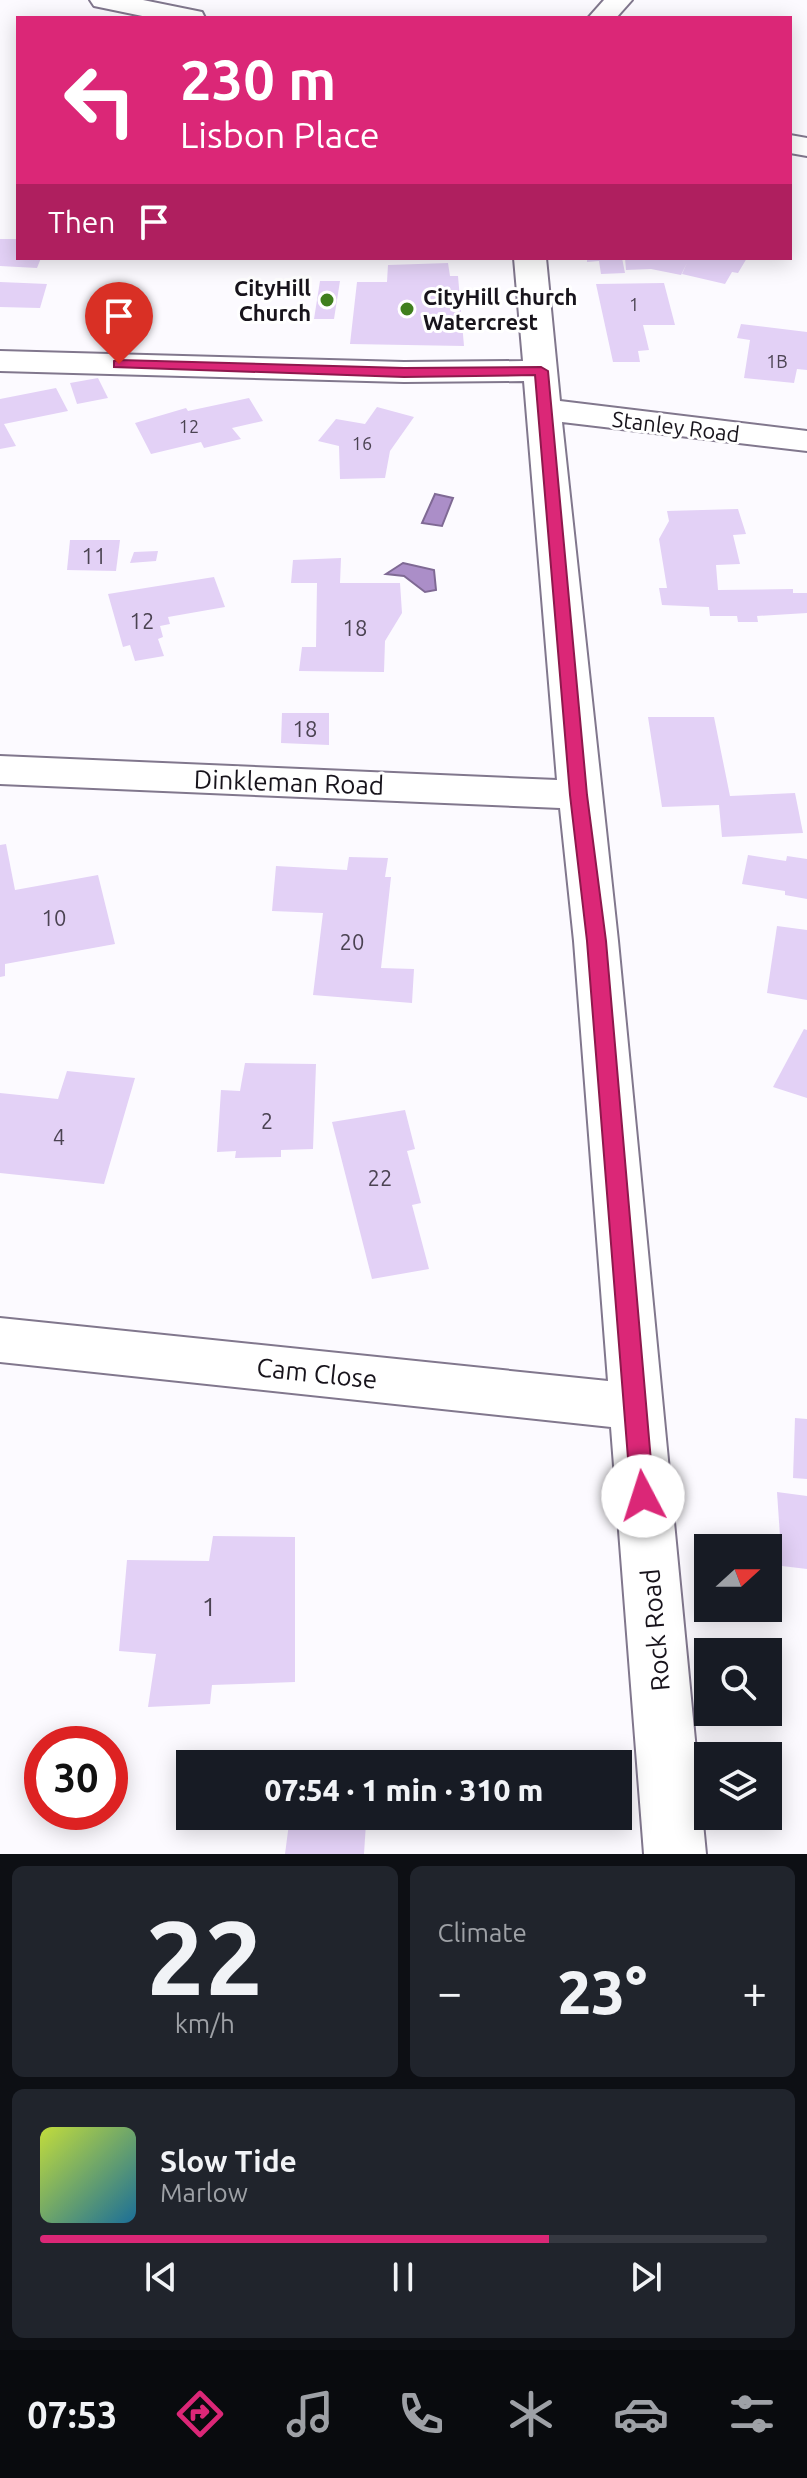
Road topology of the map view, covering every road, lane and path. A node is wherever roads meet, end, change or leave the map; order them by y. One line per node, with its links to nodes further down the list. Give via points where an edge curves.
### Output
1 (103, 0): 3 (street)
2 (619, 0): 4 (street)
3 (182, 16)
4 (603, 16)
5 (530, 260): 7 (street, Rock Road)
6 (0, 361): 7 (street, Stanley Road, via 404,372)
7 (543, 391): 8 (street, Stanley Road); 10 (street, Rock Road)
8 (807, 441)
9 (0, 770): 10 (street, Dinkleman Road)
10 (579, 795): 12 (street, Rock Road)
11 (0, 1340): 12 (street, Cam Close)
12 (635, 1407): 13 (street, Rock Road)
13 (675, 1854)

